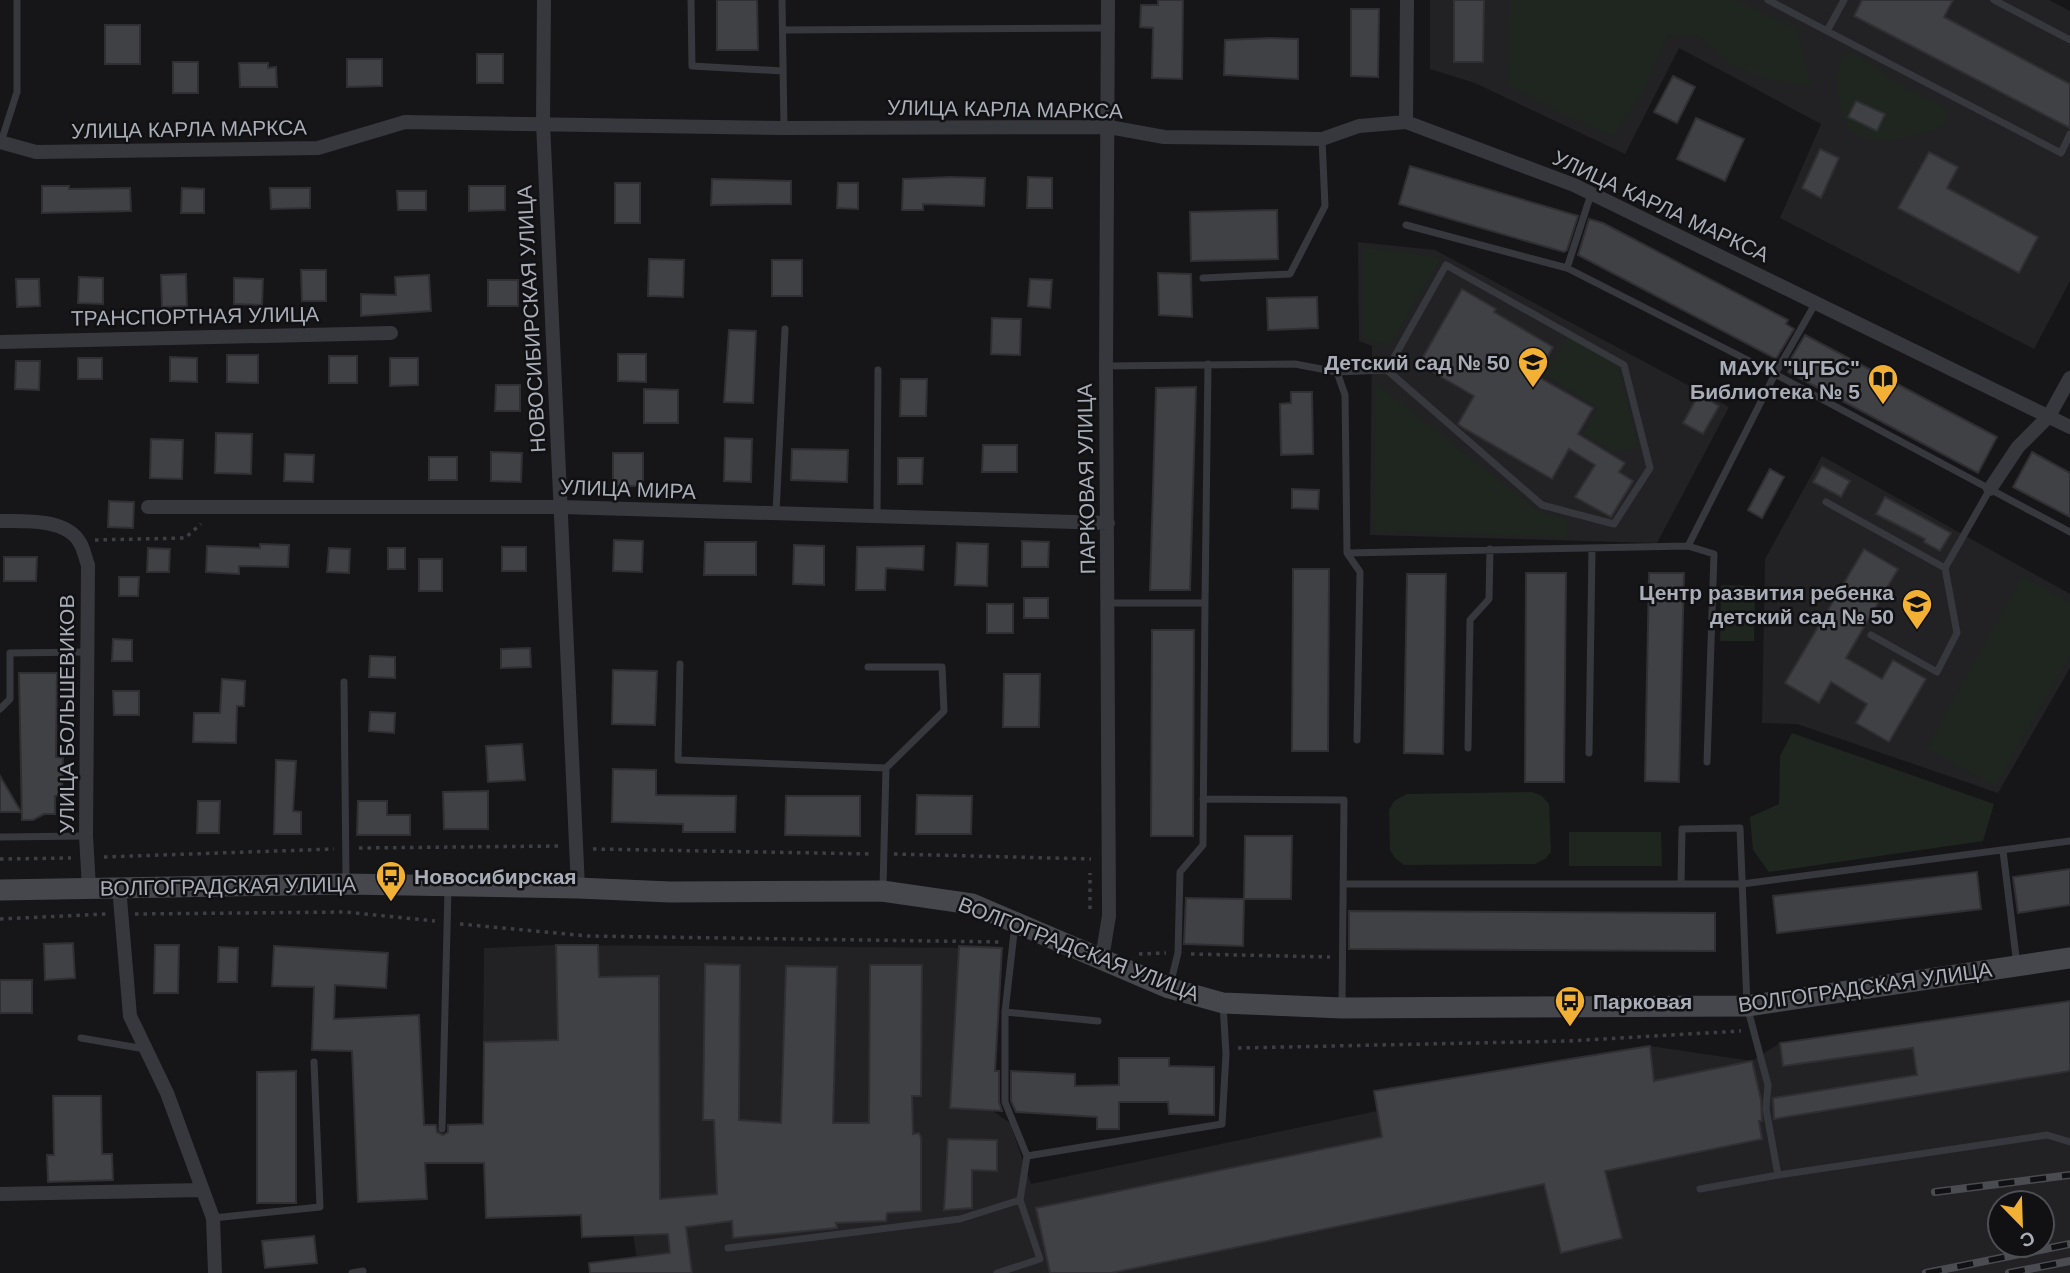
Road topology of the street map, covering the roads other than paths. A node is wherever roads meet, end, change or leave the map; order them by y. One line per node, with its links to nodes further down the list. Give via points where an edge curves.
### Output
1 (17, 0): 21 (lane, via 17,92)
2 (544, 0): 16 (street, НОВОСИБИРСКАЯ УЛИЦА)
3 (691, 0): 14 (lane, via 692,66)
4 (782, 0): 11 (lane)
5 (1108, 0): 10 (street, ПАРКОВАЯ УЛИЦА)
6 (1407, 0): 15 (street)
7 (1768, 0): 12 (lane)
8 (1844, 0): 12 (lane)
9 (1994, 0): 13 (lane)
10 (1109, 28): 11 (lane); 17 (street, ПАРКОВАЯ УЛИЦА)
11 (783, 30): 14 (lane)
12 (1828, 31): 19 (lane, via 2060,153)
13 (2070, 40)
14 (783, 71): 18 (lane)
15 (1406, 122): 20 (street, УЛИЦА КАРЛА МАРКСА, via 1359,126); 22 (street, УЛИЦА КАРЛА МАРКСА)
16 (543, 123): 18 (street, УЛИЦА КАРЛА МАРКСА); 21 (street, УЛИЦА КАРЛА МАРКСА, via 405,122 318,148 36,152); 42 (street, НОВОСИБИРСКАЯ УЛИЦА)
17 (1109, 127): 18 (street, УЛИЦА КАРЛА МАРКСА); 20 (street, УЛИЦА КАРЛА МАРКСА, via 1164,137); 31 (street, ПАРКОВАЯ УЛИЦА)
18 (784, 128)
19 (2070, 134)
20 (1322, 139): 25 (lane, via 1325,206 1290,274)
21 (0, 142)
22 (1591, 193): 24 (lane); 26 (street, УЛИЦА КАРЛА МАРКСА)
23 (1406, 225): 24 (lane)
24 (1567, 268): 35 (lane)
25 (1203, 278)
26 (1815, 304): 35 (lane); 37 (street, УЛИЦА КАРЛА МАРКСА)
27 (785, 329): 43 (lane)
28 (391, 332): 29 (street, ТРАНСПОРТНАЯ УЛИЦА)
29 (0, 342)
30 (1208, 364): 31 (lane); 34 (lane, via 1295,364); 54 (lane)
31 (1105, 366): 46 (street, ПАРКОВАЯ УЛИЦА)
32 (878, 370): 44 (lane)
33 (1387, 370): 33 (lane, via 1542,505 1614,524 1650,468 1624,365 1446,265); 34 (lane)
34 (1337, 372): 51 (lane, via 1345,394)
35 (1775, 374): 39 (lane); 48 (lane)
36 (2070, 378): 37 (street)
37 (2049, 416): 38 (street, УЛИЦА КАРЛА МАРКСА); 39 (street, via 2018,447)
38 (2070, 427)
39 (1990, 489): 47 (lane); 52 (lane)
40 (1826, 502): 52 (lane)
41 (148, 507): 42 (street, УЛИЦА МИРА)
42 (562, 508): 43 (street, УЛИЦА МИРА); 78 (street, НОВОСИБИРСКАЯ УЛИЦА)
43 (776, 514): 44 (street, УЛИЦА МИРА)
44 (877, 517): 46 (street, УЛИЦА МИРА)
45 (0, 521): 56 (street, УЛИЦА БОЛЬШЕВИКОВ, via 43,522 79,540 88,565)
46 (1108, 523): 53 (street, ПАРКОВАЯ УЛИЦА)
47 (2070, 532)
48 (1688, 546): 50 (lane); 64 (lane, via 1714,554)
49 (1490, 550): 50 (lane); 51 (lane); 62 (lane, via 1489,599 1470,620)
50 (1592, 550): 63 (lane)
51 (1348, 553): 61 (lane, via 1360,572)
52 (1945, 568): 55 (lane, via 1957,633 1937,672)
53 (1109, 603): 54 (lane); 82 (street, ПАРКОВАЯ УЛИЦА, via 1109,916)
54 (1205, 603): 66 (lane)
55 (1871, 635)
56 (88, 652): 60 (lane, via 10,653 10,699); 67 (street, УЛИЦА БОЛЬШЕВИКОВ)
57 (680, 664): 65 (lane, via 678,760)
58 (868, 667): 65 (lane, via 943,667 944,711)
59 (344, 682): 71 (lane)
60 (0, 709)
61 (1357, 740)
62 (1468, 748)
63 (1589, 752)
64 (1707, 762)
65 (886, 768): 80 (lane)
66 (1203, 799): 72 (lane, via 1344,800); 85 (lane, via 1203,845 1180,872 1178,953)
67 (86, 836): 68 (lane); 77 (street, УЛИЦА БОЛЬШЕВИКОВ)
68 (0, 837)
69 (2070, 841): 70 (lane)
70 (2003, 851): 74 (lane); 84 (lane)
71 (346, 884): 75 (street, ВОЛГОГРАДСКАЯ УЛИЦА); 76 (street, ВОЛГОГРАДСКАЯ УЛИЦА)
72 (1343, 884): 73 (lane); 87 (lane)
73 (1681, 884): 74 (lane); 74 (lane, via 1682,829 1740,828)
74 (1742, 884): 86 (lane)
75 (448, 885): 78 (street, ВОЛГОГРАДСКАЯ УЛИЦА); 94 (lane)
76 (119, 887): 77 (street, ВОЛГОГРАДСКАЯ УЛИЦА); 92 (street, via 130,1016)
77 (89, 888): 79 (street, ВОЛГОГРАДСКАЯ УЛИЦА)
78 (578, 888): 80 (street, ВОЛГОГРАДСКАЯ УЛИЦА)
79 (0, 890)
80 (882, 891): 81 (street, ВОЛГОГРАДСКАЯ УЛИЦА, via 972,904)
81 (1015, 932): 82 (street, ВОЛГОГРАДСКАЯ УЛИЦА); 89 (lane)
82 (1102, 958): 85 (street, ВОЛГОГРАДСКАЯ УЛИЦА)
83 (2070, 958): 84 (street, ВОЛГОГРАДСКАЯ УЛИЦА)
84 (2017, 966): 86 (street, ВОЛГОГРАДСКАЯ УЛИЦА)
85 (1169, 988): 88 (street, ВОЛГОГРАДСКАЯ УЛИЦА)
86 (1747, 1006): 87 (street, ВОЛГОГРАДСКАЯ УЛИЦА); 97 (lane, via 1769,1085 1766,1110)
87 (1342, 1008): 88 (street, ВОЛГОГРАДСКАЯ УЛИЦА)
88 (1223, 1011): 96 (lane, via 1222,1124)
89 (1005, 1012): 90 (lane); 96 (lane, via 1004,1102)
90 (1098, 1021)
91 (81, 1038): 92 (lane)
92 (145, 1049): 99 (street, via 167,1093)
93 (314, 1062): 102 (lane, via 320,1207)
94 (442, 1129)
95 (2070, 1142): 97 (lane, via 2048,1135)
96 (1027, 1156): 101 (lane)
97 (1778, 1175): 98 (lane)
98 (1700, 1189)
99 (202, 1190): 100 (street); 102 (street)
100 (0, 1194)
101 (1020, 1200): 103 (lane, via 960,1219); 107 (lane, via 1040,1259)
102 (213, 1219): 105 (street)
103 (728, 1248)
104 (363, 1271): 106 (lane)
105 (215, 1273)
106 (352, 1273)
107 (997, 1273)

